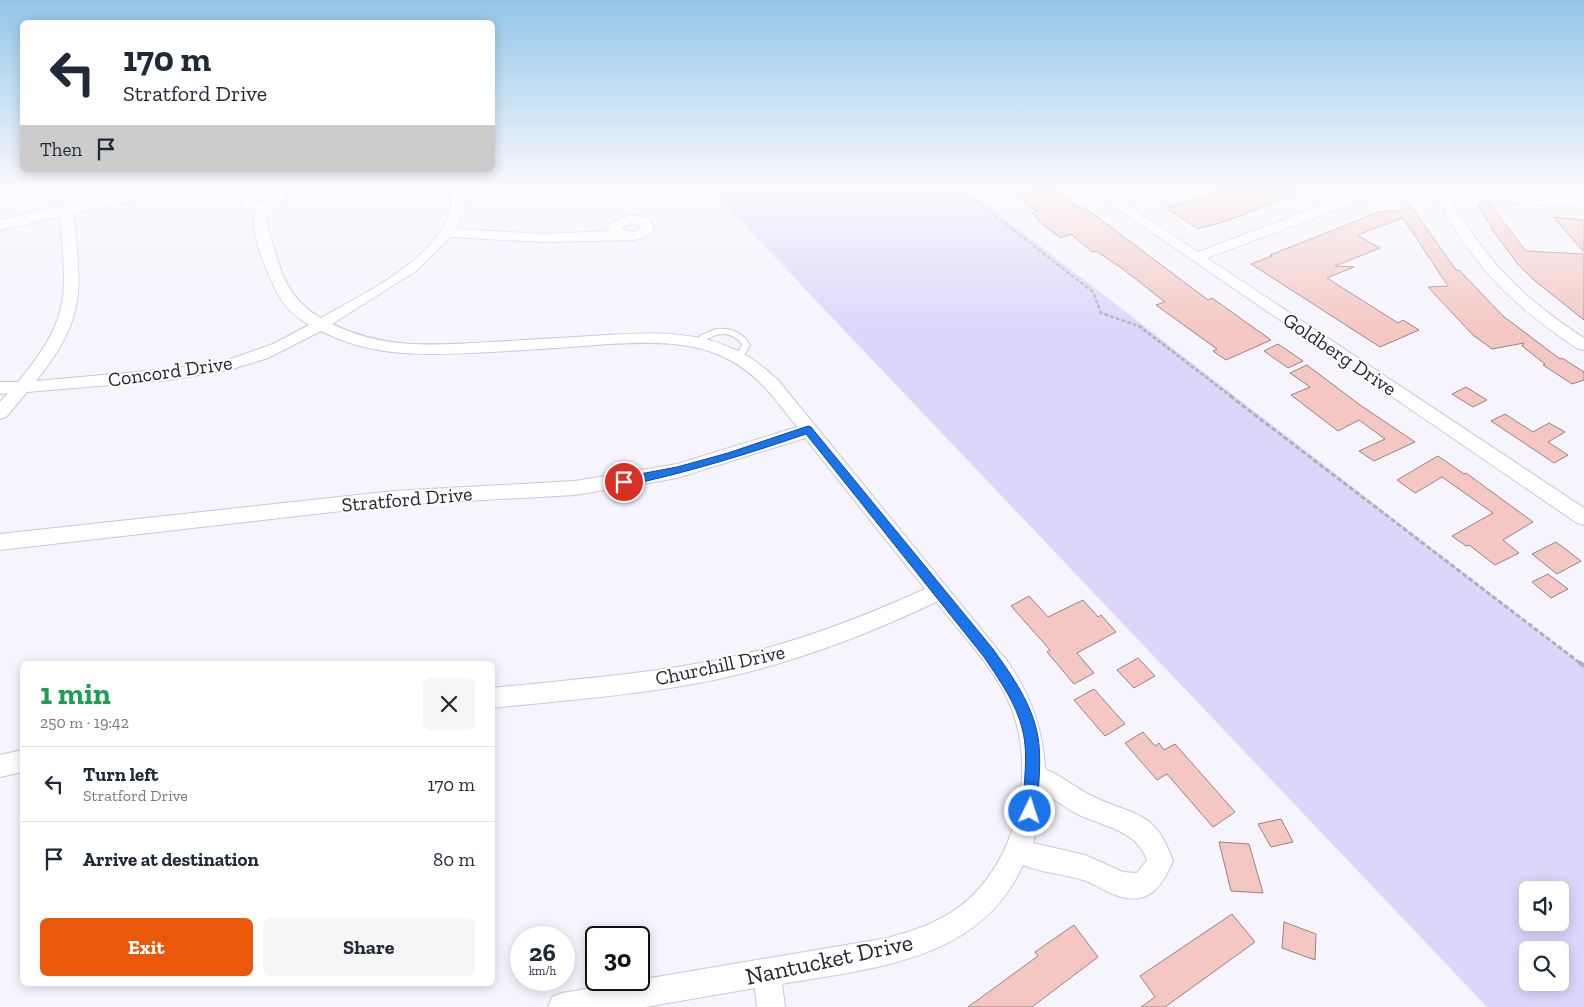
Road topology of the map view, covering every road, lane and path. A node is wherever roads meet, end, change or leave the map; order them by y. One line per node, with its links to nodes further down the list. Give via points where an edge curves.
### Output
1 (69, 237): 13 (street, via 72,294 67,315 48,351)
2 (264, 237): 11 (street, via 284,295 298,310)
3 (443, 237): 11 (street, Concord Drive, via 409,270)
4 (524, 237): 5 (street)
5 (564, 237)
6 (1022, 237): 20 (path, via 1093,292 1101,313 1139,326)
7 (1167, 237): 10 (street, Goldberg Drive)
8 (1251, 237): 10 (street)
9 (1467, 237): 12 (street, via 1501,281 1536,312)
10 (1197, 257): 17 (street, Goldberg Drive)
11 (321, 325): 13 (street, Concord Drive, via 255,357 206,370); 16 (street, Nantucket Drive, via 352,341 401,351 662,338 699,342 750,364 772,384)
12 (1584, 345)
13 (22, 387): 14 (street, Concord Drive); 15 (street)
14 (0, 388)
15 (0, 413)
16 (808, 430): 18 (street, Stratford Drive, via 677,471 594,486 394,498); 19 (street, Nantucket Drive)
17 (1584, 518)
18 (0, 542)
19 (938, 592): 21 (street, Churchill Drive, via 841,634 718,670 628,684); 24 (street, Nantucket Drive, via 1012,686 1026,718 1032,745)
20 (1584, 666)
21 (495, 698)
22 (20, 761): 23 (street)
23 (0, 766)
24 (1033, 776): 25 (street, Nantucket Drive, via 1030,811); 25 (street, via 1087,806 1138,827 1156,845 1160,861 1151,879 1137,887 1116,883 1093,871 1032,857)
25 (1019, 850): 26 (street, Nantucket Drive, via 1003,878 976,909 944,932 875,954)
26 (767, 973): 27 (street, Nantucket Drive); 28 (street)
27 (562, 1007)
28 (771, 1007)

